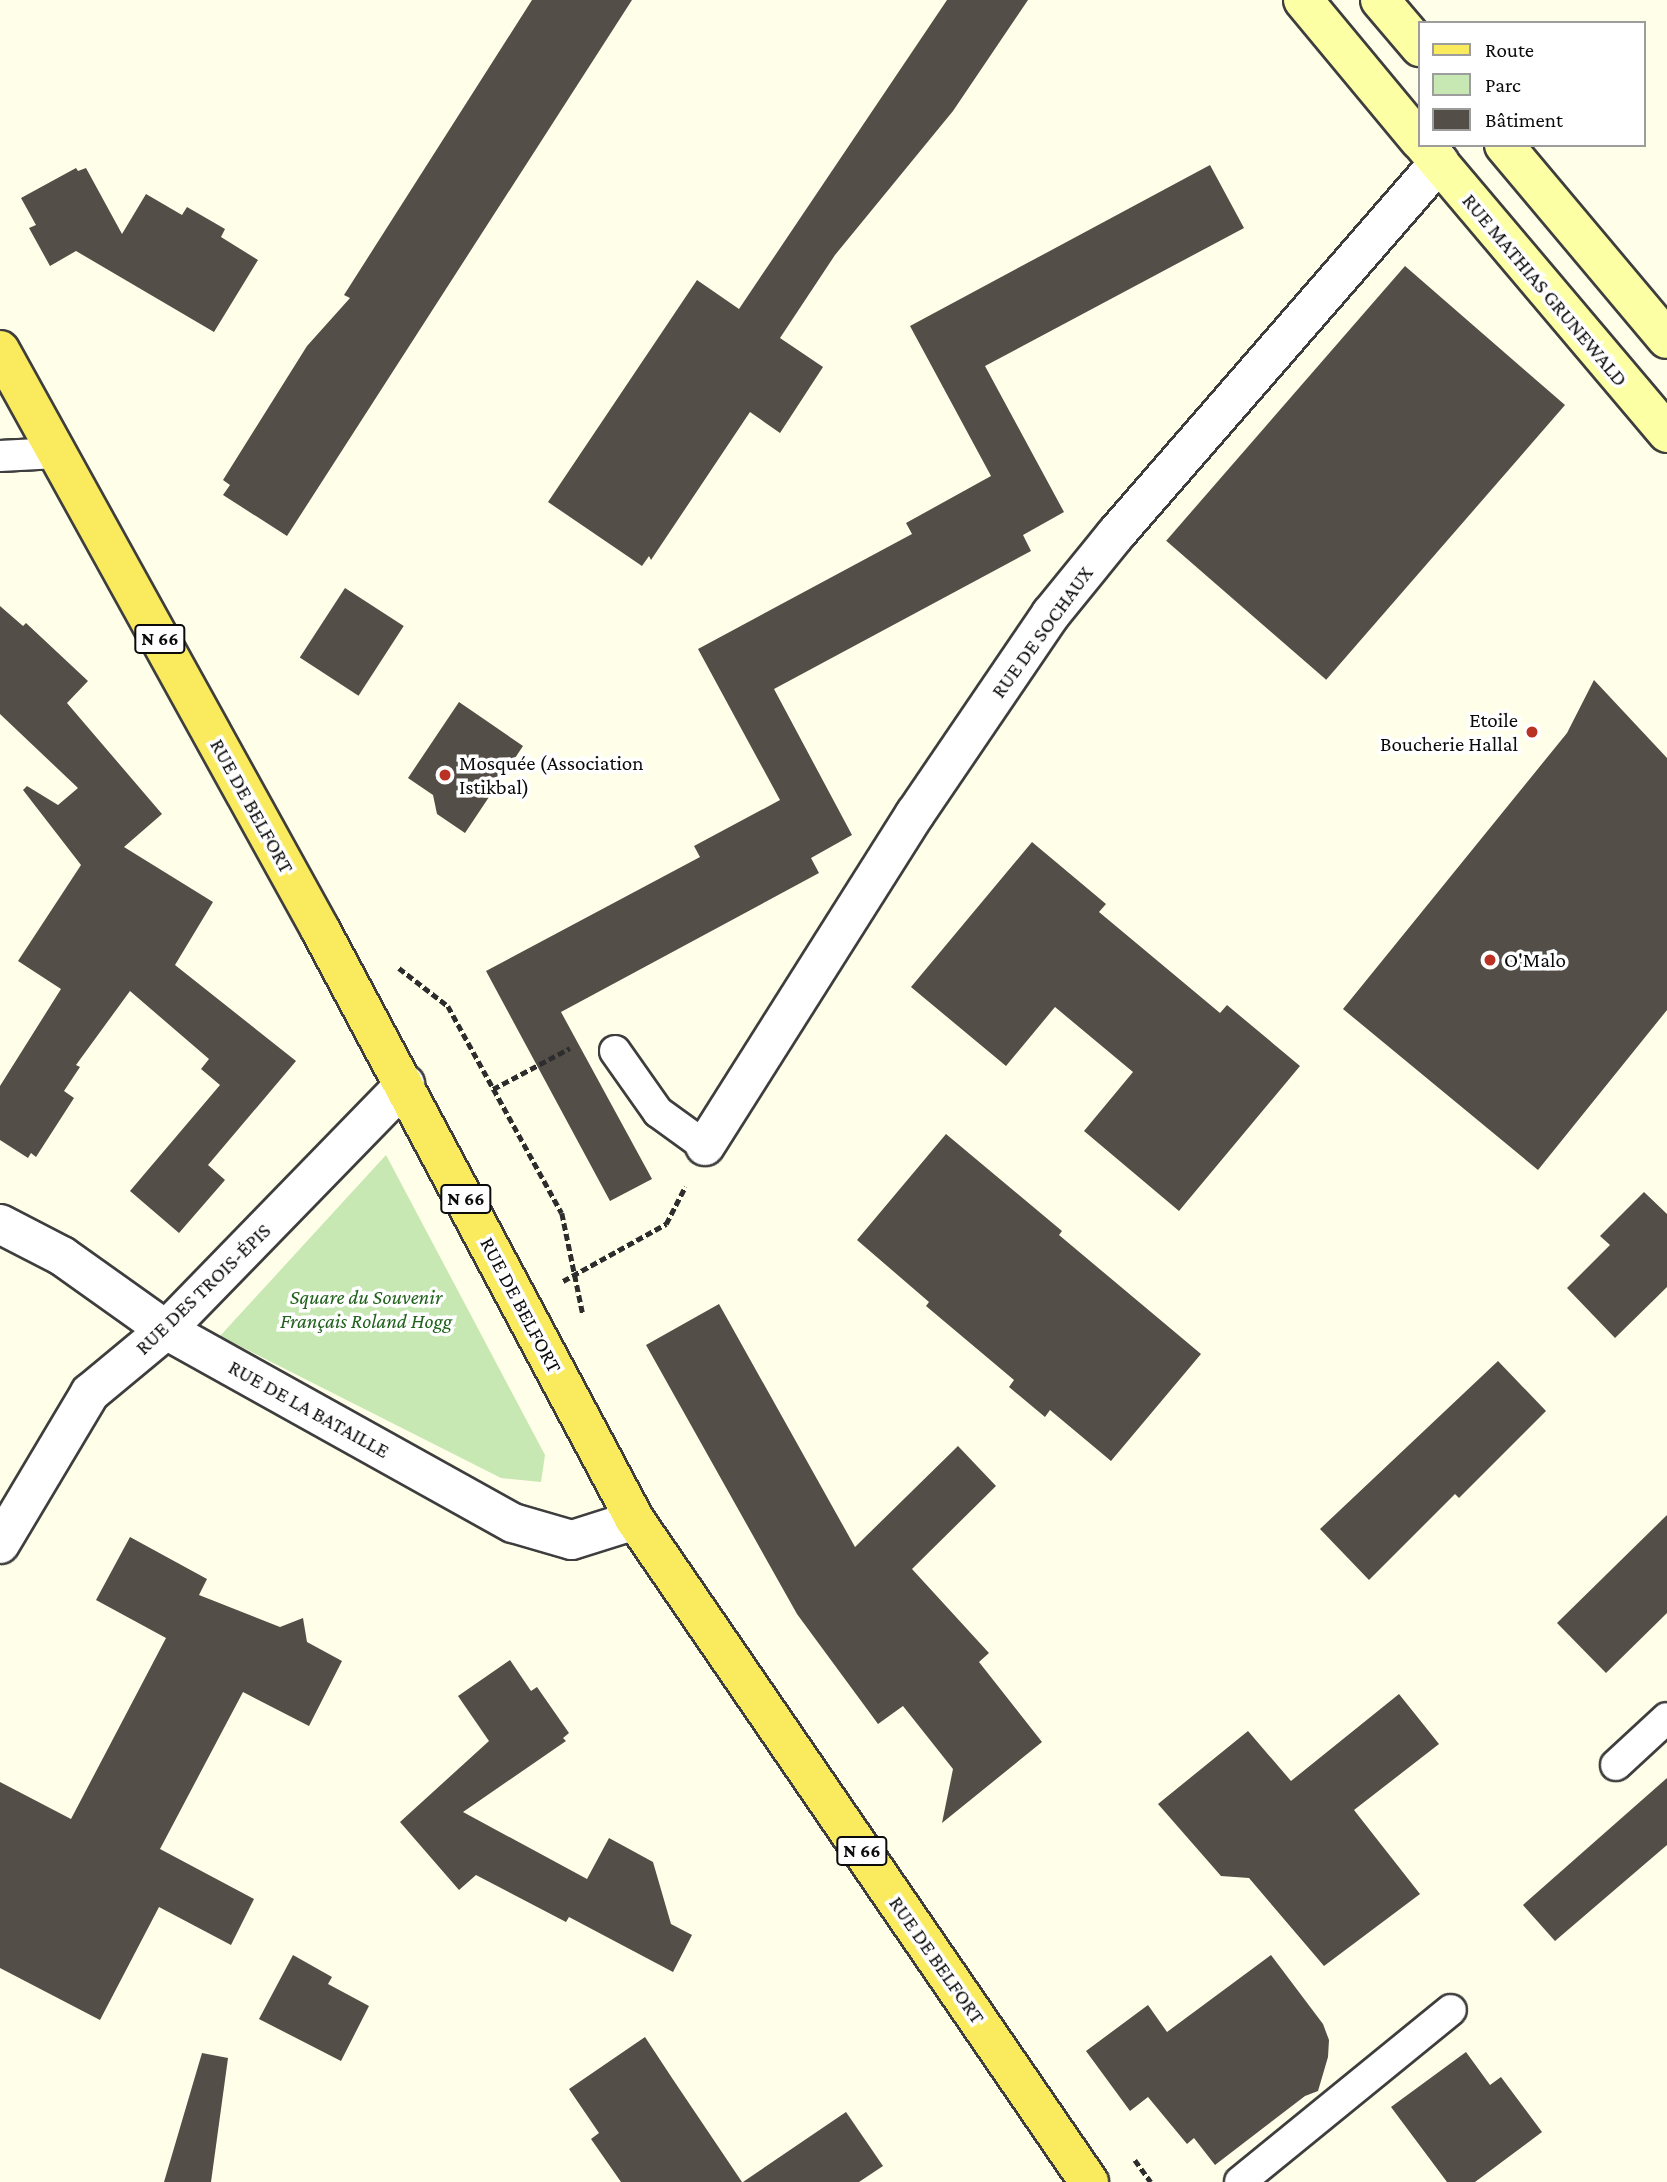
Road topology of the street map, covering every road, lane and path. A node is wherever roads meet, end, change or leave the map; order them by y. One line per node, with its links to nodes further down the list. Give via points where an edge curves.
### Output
1 (1303, 0): 4 (street, RUE MATHIAS GRUNEWALD)
2 (1380, 0): 3 (street)
3 (1418, 45)
4 (1418, 137)
5 (1506, 147): 7 (street)
6 (1428, 149): 9 (street, RUE MATHIAS GRUNEWALD); 16 (street, RUE DE SOCHAUX, via 1051,614 915,814)
7 (1667, 339)
8 (0, 350): 10 (main road, RUE DE BELFORT / N 66)
9 (1661, 414)
10 (57, 453): 11 (lane); 14 (main road, RUE DE BELFORT / N 66)
11 (0, 456)
12 (389, 960): 15 (path, via 448,1006)
13 (615, 1051): 15 (path, via 593,1036); 16 (lane, via 658,1112)
14 (405, 1084): 20 (street, RUE DES TROIS-ÉPIS); 21 (main road, RUE DE BELFORT / N 66)
15 (493, 1089): 18 (path, via 562,1213)
16 (705, 1146): 18 (path, via 666,1224)
17 (0, 1224): 20 (street, RUE DE LA BATAILLE, via 62,1256)
18 (575, 1273): 19 (path)
19 (585, 1324)
20 (166, 1330): 21 (street, RUE DE LA BATAILLE, via 513,1523 572,1540); 22 (street, RUE DES TROIS-ÉPIS, via 90,1393)
21 (635, 1520): 27 (main road, RUE DE BELFORT / N 66)
22 (0, 1544)
23 (1667, 1718): 24 (lane)
24 (1616, 1765)
25 (1451, 2010): 29 (lane)
26 (1127, 2149): 28 (path)
27 (1088, 2182)
28 (1151, 2182)
29 (1240, 2182)

